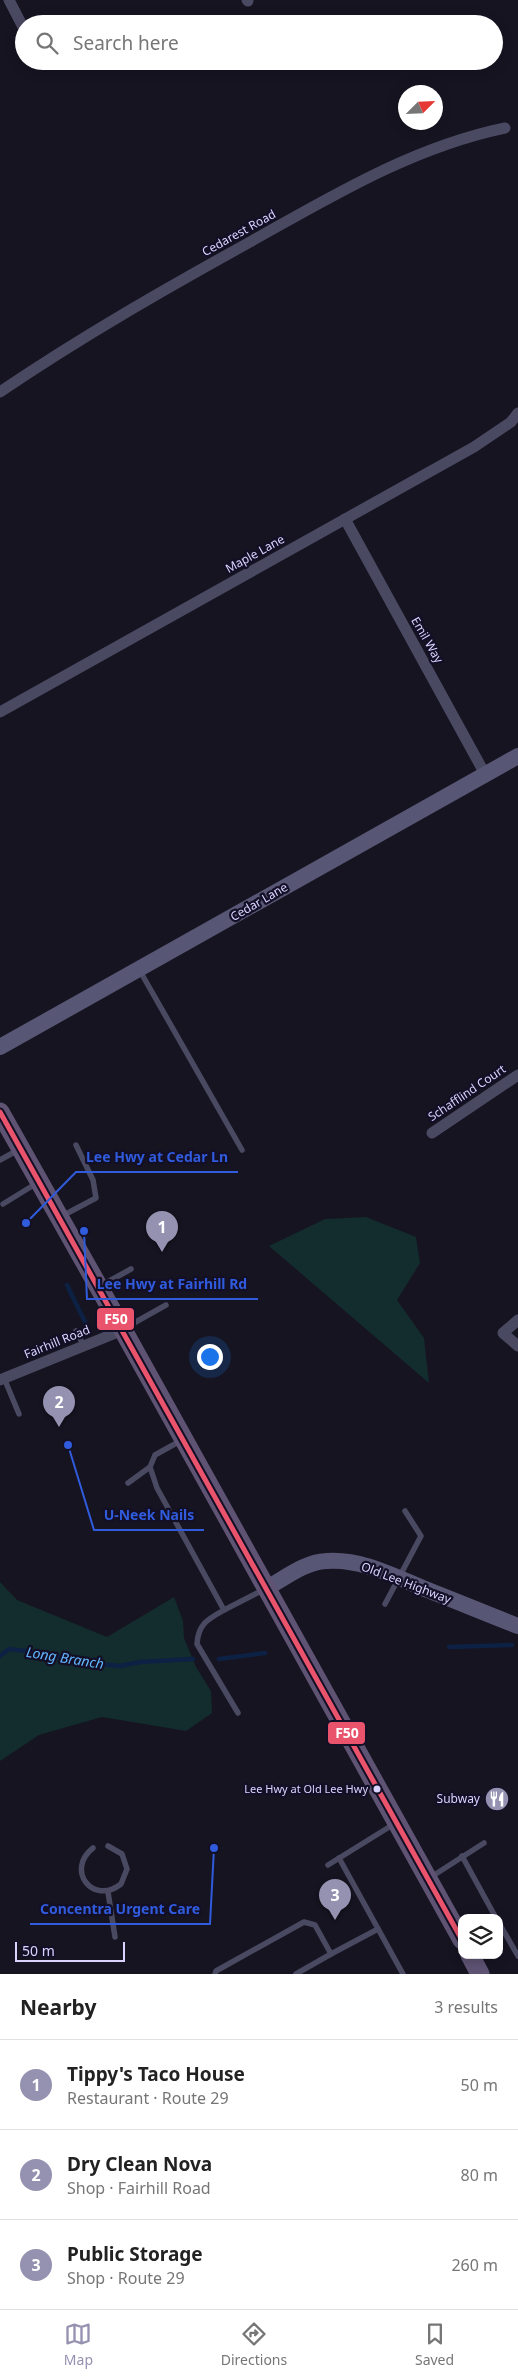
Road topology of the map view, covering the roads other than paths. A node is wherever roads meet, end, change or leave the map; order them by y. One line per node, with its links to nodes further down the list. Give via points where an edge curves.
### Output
1 (9, 0): 2 (street)
2 (17, 15)
3 (505, 128): 4 (street, Cedarest Road, via 438,146 352,185 111,320)
4 (0, 392)
5 (518, 413): 6 (street, Maple Lane, via 511,422 474,447)
6 (345, 519): 7 (street, Maple Lane); 9 (street, Emil Way)
7 (0, 712)
8 (518, 756): 9 (main road, Cedar Lane)
9 (485, 774): 10 (main road, Cedar Lane)
10 (139, 970): 11 (main road, Cedar Lane); 17 (lane)
11 (0, 1048)
12 (518, 1075): 14 (street, Schafflind Court)
13 (1, 1115): 16 (main road)
14 (432, 1133)
15 (76, 1145): 21 (lane, via 93,1180 96,1198)
16 (20, 1148): 18 (lane); 19 (main road)
17 (242, 1150)
18 (0, 1160)
19 (39, 1182): 20 (lane); 21 (main road)
20 (3, 1204)
21 (59, 1218): 23 (main road)
22 (131, 1269): 23 (lane)
23 (99, 1287): 26 (main road)
24 (166, 1305): 26 (lane)
25 (518, 1320): 29 (street, via 503,1333)
26 (123, 1330): 28 (street, Fairhill Road); 32 (main road)
27 (76, 1331): 28 (lane)
28 (84, 1346): 30 (street, Fairhill Road)
29 (518, 1346)
30 (2, 1379): 31 (lane)
31 (19, 1414)
32 (184, 1439): 33 (lane, via 155,1455); 37 (main road)
33 (150, 1467): 34 (lane); 39 (lane, via 157,1488)
34 (128, 1483)
35 (405, 1511): 36 (lane, via 421,1536)
36 (398, 1578): 37 (main road, Old Lee Highway, via 362,1565 324,1561 300,1569); 38 (lane); 40 (main road, Old Lee Highway)
37 (267, 1588): 39 (lane); 42 (main road)
38 (384, 1604)
39 (224, 1610): 41 (lane, via 204,1622 198,1632 197,1644)
40 (518, 1626)
41 (238, 1713)
42 (397, 1822): 47 (lane); 49 (main road)
43 (484, 1843): 46 (lane)
44 (108, 1846): 50 (lane, via 122,1854 127,1869 121,1884)
45 (93, 1848): 50 (lane, via 83,1858 83,1879 94,1889)
46 (462, 1856): 49 (lane); 51 (lane)
47 (339, 1858): 48 (lane); 52 (lane)
48 (328, 1865)
49 (429, 1879): 54 (main road)
50 (108, 1892): 55 (lane)
51 (494, 1914)
52 (378, 1929): 56 (lane); 61 (lane)
53 (503, 1930): 57 (lane)
54 (458, 1933)
55 (115, 1937)
56 (331, 1954): 59 (lane, via 315,1925 304,1922); 60 (lane)
57 (518, 1956)
58 (472, 1959): 62 (main road)
59 (215, 1974)
60 (296, 1974)
61 (403, 1974)
62 (480, 1974)

